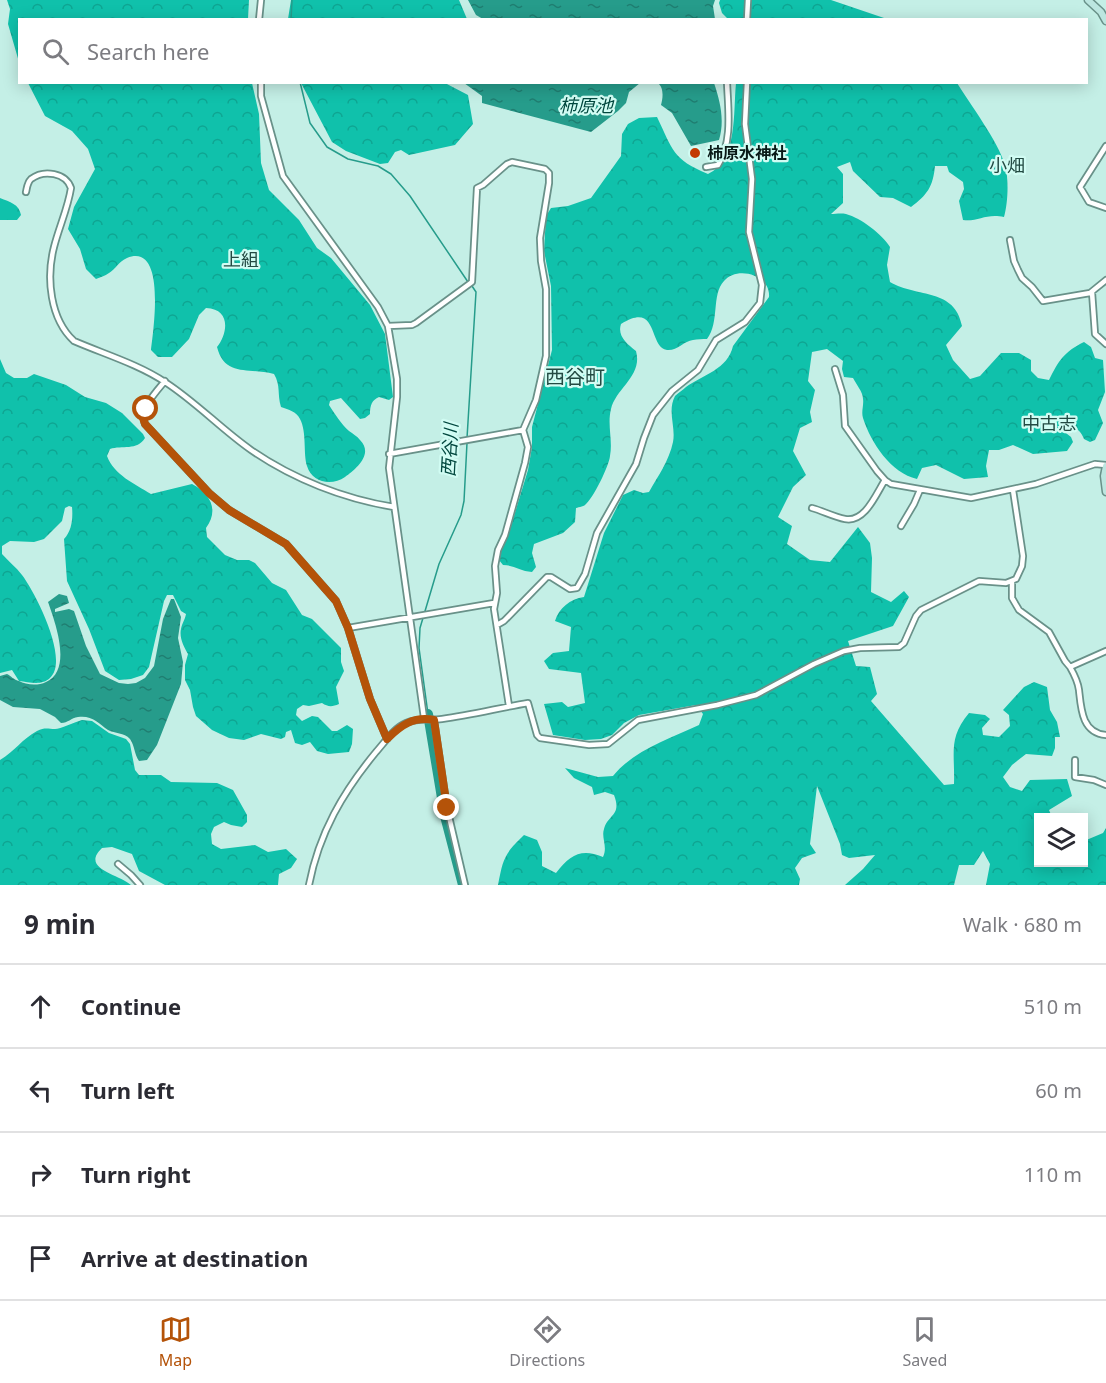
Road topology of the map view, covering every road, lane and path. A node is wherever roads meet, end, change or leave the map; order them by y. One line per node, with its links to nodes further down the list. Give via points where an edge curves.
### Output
1 (261, 0): 4 (street)
2 (748, 0): 5 (street)
3 (1088, 0): 6 (main road)
4 (259, 18)
5 (746, 18)
6 (1106, 21)
7 (261, 84): 17 (street, via 283,176)
8 (727, 84): 11 (street, via 728,134 723,157 718,165)
9 (747, 84): 34 (street, via 745,124 752,179 749,232 762,285 760,303 745,322 716,340 698,370 672,391 653,415 636,464 602,524 577,588 570,589 548,577)
10 (1106, 146): 13 (street, via 1080,189 1089,202)
11 (706, 167)
12 (26, 192): 20 (street, via 31,179 41,175 61,175 71,188 52,258 54,307 66,334)
13 (1106, 208)
14 (1010, 240): 16 (street, via 1022,278 1041,300)
15 (1106, 280): 16 (street)
16 (1092, 292): 18 (street, via 1095,334)
17 (388, 326): 21 (street, via 416,323 470,284 477,188 512,162 545,169 549,183 540,238 546,289 546,356 536,400); 22 (street, via 397,379)
18 (1106, 344)
19 (835, 369): 24 (street, via 843,395 845,426)
20 (165, 381): 28 (street, via 252,451 285,470 353,498); 35 (street, via 146,409 145,424 209,493 229,510 286,544 336,601)
21 (523, 430): 22 (street); 32 (street, via 528,447 498,550)
22 (389, 454): 28 (street)
23 (1106, 466): 26 (street, via 1095,464); 27 (main road)
24 (885, 480): 25 (street); 29 (street, via 858,518 847,519)
25 (920, 490): 26 (street, via 971,498); 30 (street)
26 (1013, 490): 31 (street, via 1023,556 1019,574)
27 (1106, 492)
28 (394, 507): 33 (street)
29 (812, 508)
30 (901, 526)
31 (1012, 582): 37 (street, via 1012,598 1019,610 1049,632); 38 (street, via 979,581 927,607 916,616 904,643 898,647 844,651 756,694 638,720 608,744 540,738 528,703)
32 (494, 603): 33 (street); 34 (street)
33 (410, 617): 35 (street); 39 (street)
34 (497, 625): 38 (street)
35 (348, 628): 42 (street)
36 (1106, 651): 37 (street)
37 (1070, 667): 41 (street, via 1077,681 1083,717 1093,731)
38 (509, 706): 40 (street)
39 (424, 718): 40 (street); 42 (street, via 404,724)
40 (434, 720): 48 (street, via 447,808)
41 (1106, 735)
42 (387, 739): 47 (street, via 330,817 317,848)
43 (1075, 760): 44 (street, via 1075,777)
44 (1106, 785)
45 (118, 864): 46 (street)
46 (140, 885)
47 (309, 885)
48 (465, 885)

